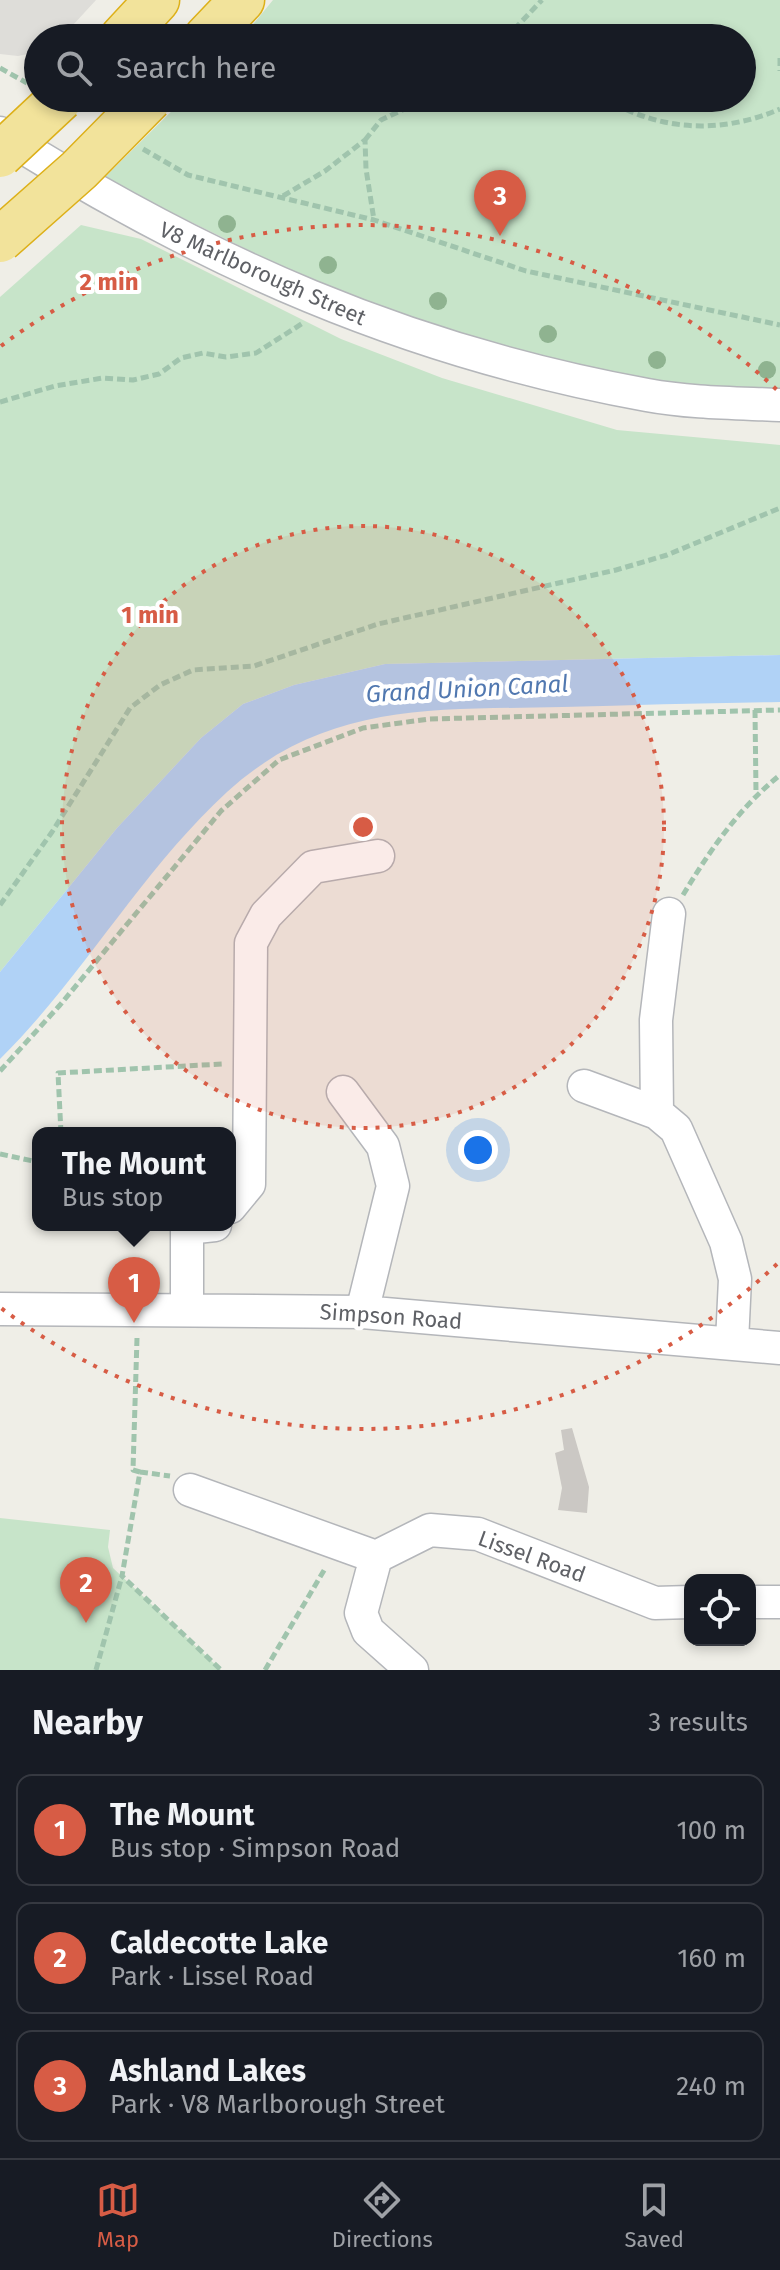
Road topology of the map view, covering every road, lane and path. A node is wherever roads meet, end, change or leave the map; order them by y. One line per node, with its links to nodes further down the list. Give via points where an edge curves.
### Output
1 (157, 0): 4 (highway)
2 (242, 0): 5 (highway)
3 (542, 0): 6 (path)
4 (135, 24)
5 (219, 24)
6 (519, 24)
7 (780, 58): 9 (path)
8 (0, 68): 10 (path)
9 (780, 71)
10 (24, 82)
11 (780, 109): 15 (path, via 750,122 711,128)
12 (46, 112): 19 (highway, bridge)
13 (136, 112): 22 (highway, bridge)
14 (398, 112): 17 (path, via 381,120)
15 (629, 112)
16 (0, 133): 26 (street, V8 Marlborough Street, via 203,250 337,310 483,358 650,396)
17 (365, 140): 20 (path); 21 (path)
18 (134, 144): 20 (path, via 188,175)
19 (0, 155)
20 (283, 196): 21 (path)
21 (374, 220): 24 (path, via 526,271)
22 (0, 240)
23 (303, 323): 25 (path, via 256,353 203,353 181,358 159,374 55,386)
24 (780, 325)
25 (0, 402)
26 (780, 405)
27 (780, 508): 33 (path, via 667,555 616,570 378,624 254,666 193,670 160,685 130,708)
28 (755, 710): 29 (path); 31 (path); 36 (path, via 429,719 363,728 279,760 221,811)
29 (780, 710)
30 (780, 775): 31 (path)
31 (756, 795): 34 (path)
32 (378, 856): 35 (street, via 313,867 266,915 251,943)
33 (0, 905)
34 (669, 914): 39 (street, via 656,1020)
35 (247, 1063): 40 (path, via 58,1073); 43 (street, via 249,1184)
36 (0, 1071)
37 (584, 1086): 39 (street)
38 (343, 1092): 48 (street, via 383,1146 393,1186)
39 (657, 1113): 49 (street, via 676,1129 726,1242 735,1279)
40 (61, 1127)
41 (0, 1154): 42 (path)
42 (32, 1161)
43 (236, 1200)
44 (187, 1231): 45 (street)
45 (187, 1308): 47 (street, Simpson Road); 48 (street, Simpson Road)
46 (0, 1309): 47 (street, Simpson Road)
47 (138, 1309): 54 (path, via 133,1470 140,1472)
48 (362, 1312): 49 (street, Simpson Road)
49 (732, 1342): 50 (street, Simpson Road)
50 (780, 1348)
51 (190, 1490): 52 (street)
52 (339, 1545): 53 (street); 60 (path)
53 (376, 1557): 55 (street, Lissel Road, via 430,1530 478,1534 655,1603); 61 (street, via 361,1613 368,1631)
54 (122, 1576): 58 (path); 59 (path)
55 (684, 1602)
56 (756, 1602): 57 (street)
57 (780, 1602)
58 (96, 1670)
59 (221, 1670)
60 (265, 1670)
61 (412, 1670)

